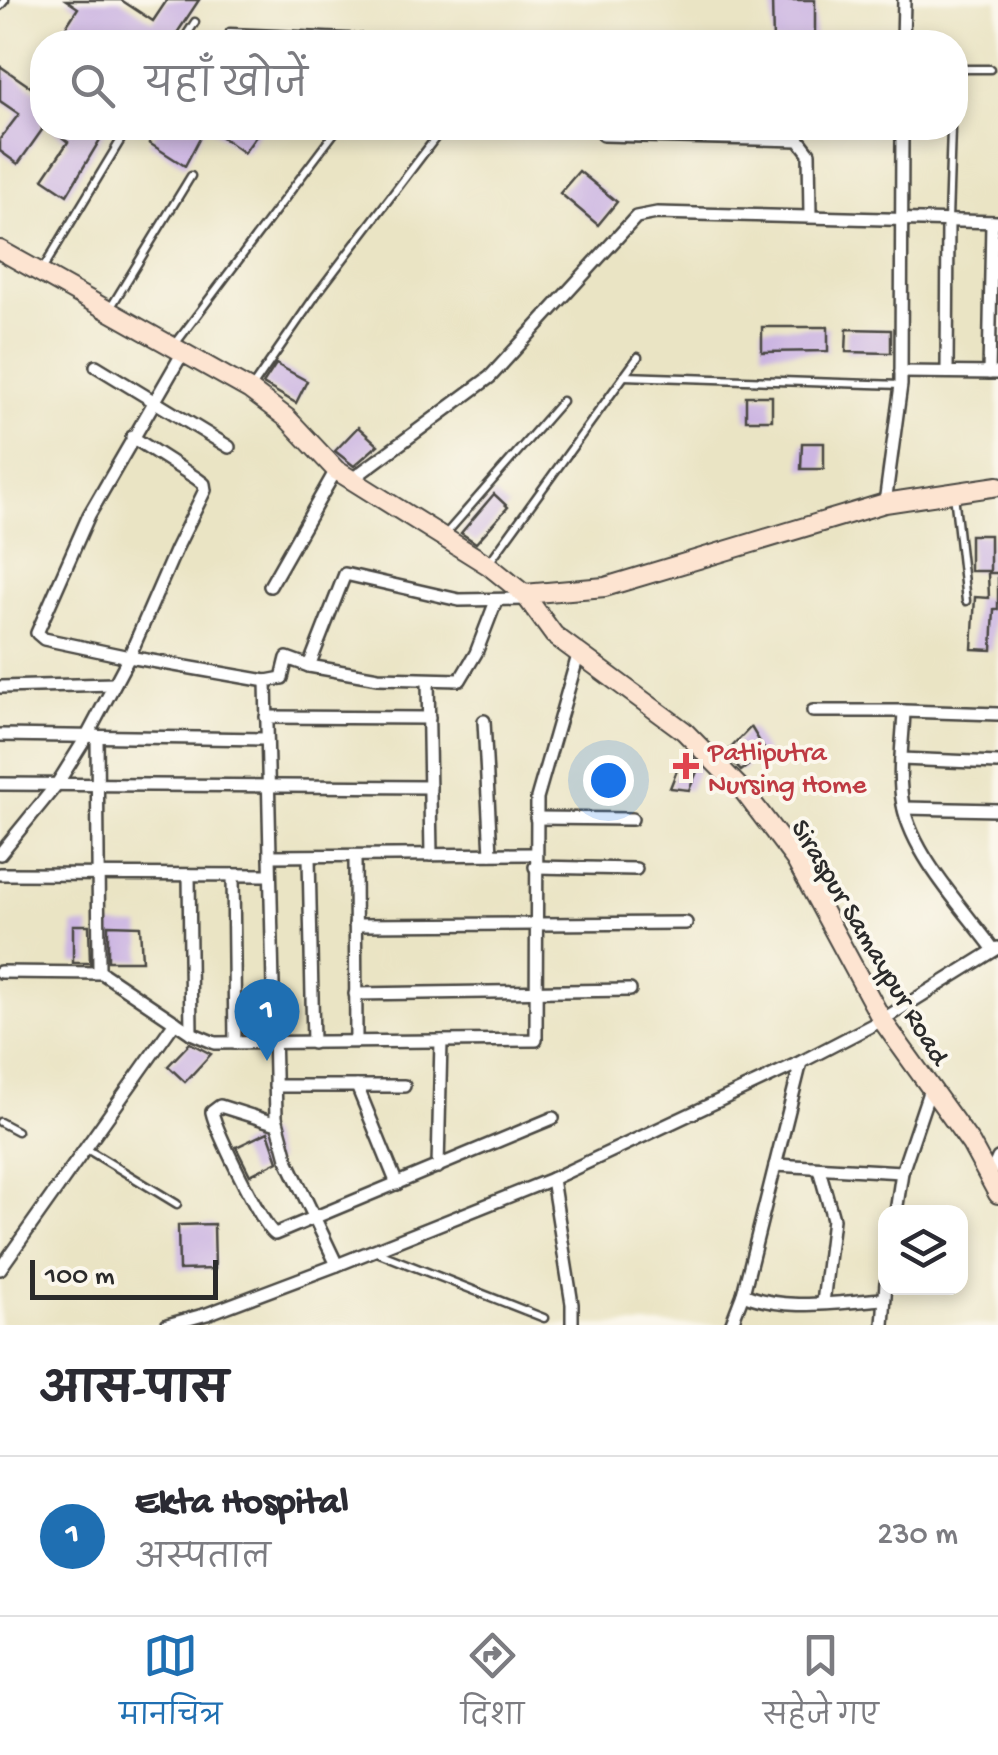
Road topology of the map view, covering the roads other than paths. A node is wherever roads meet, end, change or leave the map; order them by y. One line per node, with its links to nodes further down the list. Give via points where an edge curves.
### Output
1 (5, 0): 3 (lane)
2 (904, 0): 6 (street)
3 (0, 6)
4 (194, 22): 5 (lane)
5 (189, 30)
6 (903, 30)
7 (968, 69): 8 (lane)
8 (990, 69)
9 (121, 140): 21 (lane)
10 (329, 140): 23 (lane)
11 (434, 140): 30 (lane)
12 (799, 140): 16 (street, via 809,153)
13 (902, 140): 17 (street)
14 (951, 140): 18 (lane)
15 (191, 176): 22 (lane)
16 (810, 215): 17 (street); 35 (street, via 636,218 490,377)
17 (902, 217): 18 (street); 29 (street)
18 (948, 220): 19 (street); 26 (street)
19 (995, 222): 27 (street)
20 (0, 250): 21 (street, Siraspur Samaypur Road)
21 (40, 273): 22 (street, Siraspur Samaypur Road)
22 (108, 312): 23 (street, Siraspur Samaypur Road)
23 (177, 351): 30 (street, Siraspur Samaypur Road); 31 (street)
24 (638, 357): 28 (lane)
25 (96, 366): 31 (street)
26 (947, 372): 27 (street); 29 (street)
27 (994, 373)
28 (624, 376): 29 (lane); 40 (lane)
29 (901, 378): 38 (street)
30 (250, 390): 35 (street, Siraspur Samaypur Road)
31 (152, 401): 33 (street); 34 (street)
32 (562, 401): 39 (lane)
33 (132, 438): 46 (street, via 206,490); 46 (street, via 36,633)
34 (229, 447)
35 (343, 475): 39 (street, Siraspur Samaypur Road); 41 (street)
36 (998, 486): 37 (street)
37 (954, 492): 38 (street); 44 (lane)
38 (885, 503): 42 (street, via 605,587)
39 (443, 537): 40 (street, Siraspur Samaypur Road)
40 (488, 565): 42 (street, Siraspur Samaypur Road)
41 (270, 586)
42 (526, 597): 43 (street); 45 (street, Siraspur Samaypur Road, via 554,635)
43 (496, 600): 47 (street, via 459,600 345,574); 48 (street, via 460,680)
44 (966, 601)
45 (579, 652): 70 (street, via 540,779); 95 (street, Siraspur Samaypur Road, via 684,731 746,794 795,859)
46 (129, 657): 49 (street); 50 (street)
47 (309, 666): 48 (street); 49 (street, via 287,658 282,678)
48 (428, 680): 56 (street)
49 (266, 681): 55 (street)
50 (114, 684): 51 (street); 59 (street)
51 (0, 687)
52 (813, 711): 53 (street)
53 (904, 711): 54 (street); 61 (street)
54 (998, 714)
55 (266, 718): 56 (street); 60 (street)
56 (429, 718): 67 (street)
57 (484, 721): 73 (street)
58 (0, 735): 59 (street)
59 (92, 736): 60 (street); 64 (street); 65 (street)
60 (266, 739): 66 (street)
61 (902, 760): 62 (street); 68 (street)
62 (998, 763)
63 (0, 784): 64 (street)
64 (56, 784): 65 (street); 72 (street)
65 (98, 785): 66 (street); 82 (street)
66 (268, 787): 67 (street); 75 (street)
67 (430, 787): 76 (street)
68 (904, 808): 69 (street); 89 (street, via 926,858)
69 (998, 810)
70 (536, 818): 71 (street); 74 (street)
71 (632, 819)
72 (0, 854)
73 (491, 854): 74 (street); 76 (street)
74 (535, 854): 79 (street)
75 (270, 856): 77 (street); 85 (street)
76 (430, 856): 78 (street)
77 (309, 857): 78 (street); 101 (street)
78 (356, 857): 88 (street)
79 (535, 868): 80 (street); 87 (street)
80 (636, 869)
81 (0, 874): 82 (street)
82 (100, 874): 83 (street); 91 (street)
83 (189, 875): 84 (street); 97 (street)
84 (233, 875): 85 (street); 100 (street)
85 (270, 875): 102 (street)
86 (686, 922): 87 (street)
87 (537, 923): 88 (street); 93 (street)
88 (355, 926): 94 (street)
89 (996, 949): 95 (street)
90 (0, 972): 91 (street)
91 (98, 972): 96 (street)
92 (630, 990): 93 (street)
93 (538, 992): 94 (street); 98 (street, via 536,1040)
94 (355, 994): 99 (street)
95 (882, 1020): 103 (street); 107 (street, Siraspur Samaypur Road)
96 (175, 1022): 97 (street); 112 (street)
97 (192, 1033): 100 (street, via 208,1042)
98 (440, 1041): 99 (street); 115 (street)
99 (356, 1042): 101 (street)
100 (235, 1043): 102 (street)
101 (313, 1043): 102 (street)
102 (274, 1044): 104 (street)
103 (801, 1062): 114 (street); 118 (street)
104 (274, 1086): 105 (street); 110 (street)
105 (357, 1086): 106 (street); 119 (street)
106 (404, 1086)
107 (930, 1089): 117 (street); 120 (street, Siraspur Samaypur Road)
108 (553, 1118): 115 (street)
109 (0, 1122): 111 (lane)
110 (278, 1124): 123 (street); 123 (street, via 220,1106 212,1112 268,1230 280,1233)
111 (18, 1132)
112 (84, 1147): 121 (lane); 126 (street)
113 (998, 1158): 120 (street)
114 (775, 1165): 116 (street); 127 (street)
115 (438, 1167): 119 (street)
116 (819, 1169): 117 (street); 130 (street, via 833,1219)
117 (902, 1172): 122 (street)
118 (552, 1179): 124 (street); 133 (street)
119 (397, 1184): 123 (street)
120 (994, 1185)
121 (177, 1204)
122 (897, 1205)
123 (315, 1220): 125 (street)
124 (372, 1251): 125 (street); 131 (lane)
125 (337, 1265): 132 (street)
126 (0, 1269)
127 (743, 1294): 130 (street); 134 (street)
128 (884, 1295): 129 (street)
129 (884, 1299): 130 (street); 135 (street)
130 (823, 1303)
131 (544, 1318)
132 (167, 1325)
133 (572, 1325)
134 (731, 1325)
135 (883, 1325)

